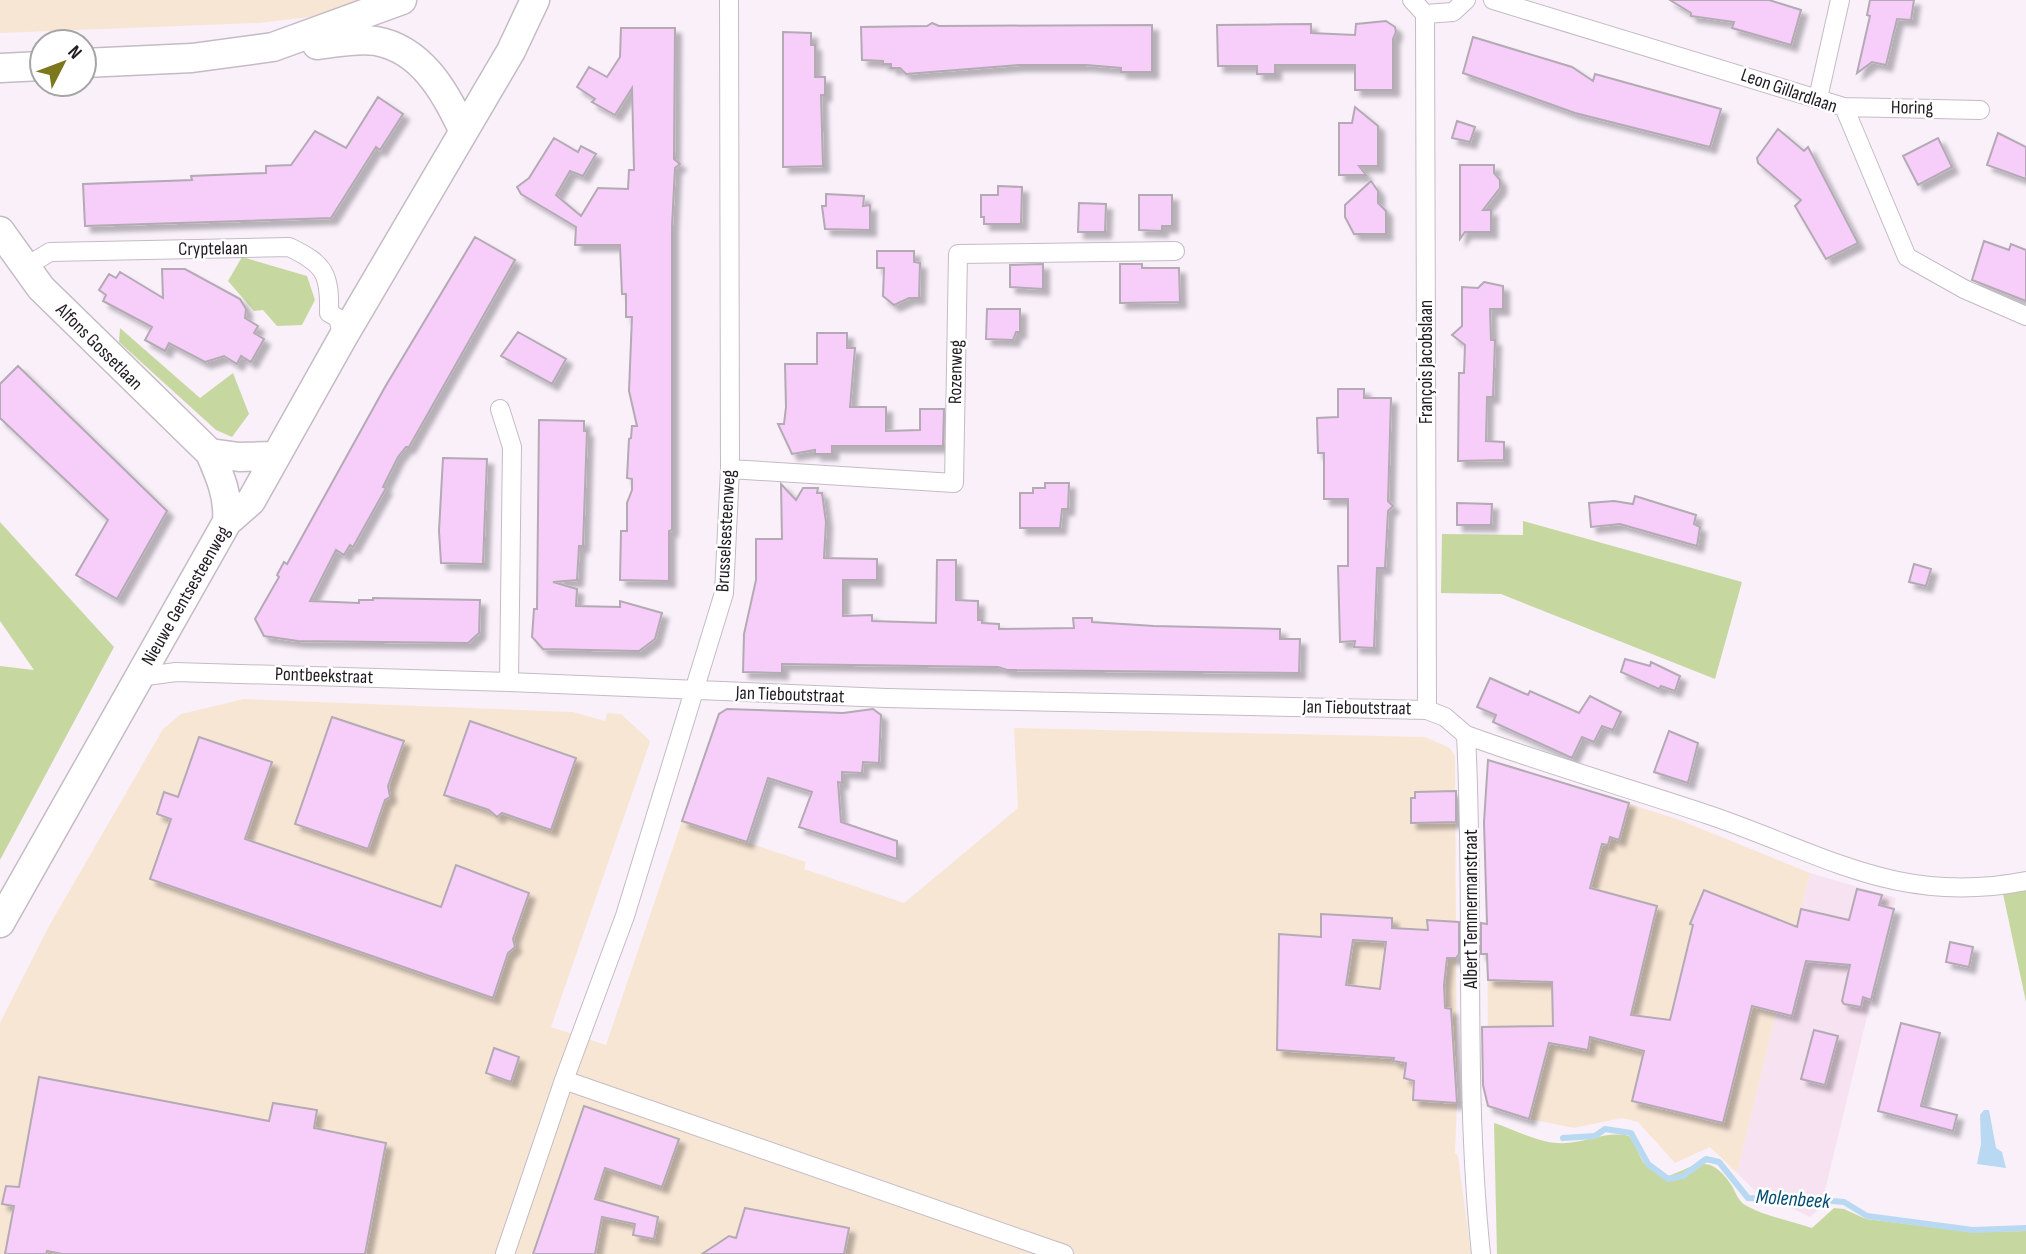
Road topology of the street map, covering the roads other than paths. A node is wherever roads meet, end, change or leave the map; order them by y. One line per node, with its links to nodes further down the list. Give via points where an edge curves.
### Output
1 (402, 0): 9 (main road)
2 (535, 0): 16 (main road, Nieuwe Gentsesteenweg, via 511,51)
3 (729, 0): 25 (street, Brusselsesteenweg)
4 (1412, 0): 8 (street)
5 (1466, 0): 8 (street, via 1453,12)
6 (1493, 0): 13 (street, Leon Gillardlaan)
7 (1840, 0): 13 (street)
8 (1425, 14): 30 (street, François Jacobslaan)
9 (273, 47): 10 (main road); 16 (main road, via 374,41 412,54 425,67)
10 (98, 63)
11 (28, 67): 12 (main road)
12 (0, 68)
13 (1818, 97): 14 (street, Leon Gillardlaan)
14 (1844, 107): 15 (street, Horing); 20 (street, Leon Gillardlaan, via 1907,257)
15 (1980, 110)
16 (463, 130): 21 (main road, Nieuwe Gentsesteenweg)
17 (0, 231): 19 (main road, Alfons Gossetlaan)
18 (1175, 251): 25 (street, Rozenweg, via 958,254 954,482)
19 (25, 267): 21 (street, Cryptelaan, via 50,251 289,247 313,258 330,283 329,313 338,318); 23 (main road, Alfons Gossetlaan, via 73,321)
20 (2026, 316)
21 (343, 337): 24 (main road, Nieuwe Gentsesteenweg)
22 (500, 410): 28 (street, via 512,447)
23 (210, 453): 24 (main road); 26 (main road, via 228,505)
24 (276, 456): 26 (main road, Nieuwe Gentsesteenweg, via 251,502)
25 (730, 469): 29 (street, Brusselsesteenweg, via 724,593)
26 (227, 522): 27 (main road, Nieuwe Gentsesteenweg)
27 (139, 677): 28 (street, Pontbeekstraat, via 176,672); 33 (main road, Nieuwe Gentsesteenweg)
28 (509, 681): 29 (street, Pontbeekstraat)
29 (696, 691): 30 (street, Jan Tieboutstraat); 34 (street, Brusselsesteenweg, via 625,916)
30 (1427, 710): 31 (street, Jan Tieboutstraat, via 1445,717)
31 (1466, 735): 32 (street, Jan Tieboutstraat, via 1866,874 1932,888); 37 (street, Albert Temmermanstraat, via 1475,1192)
32 (2026, 881)
33 (0, 923)
34 (564, 1080): 35 (street, Brusselsesteenweg); 36 (street)
35 (505, 1254)
36 (1064, 1254)
37 (1481, 1254)

